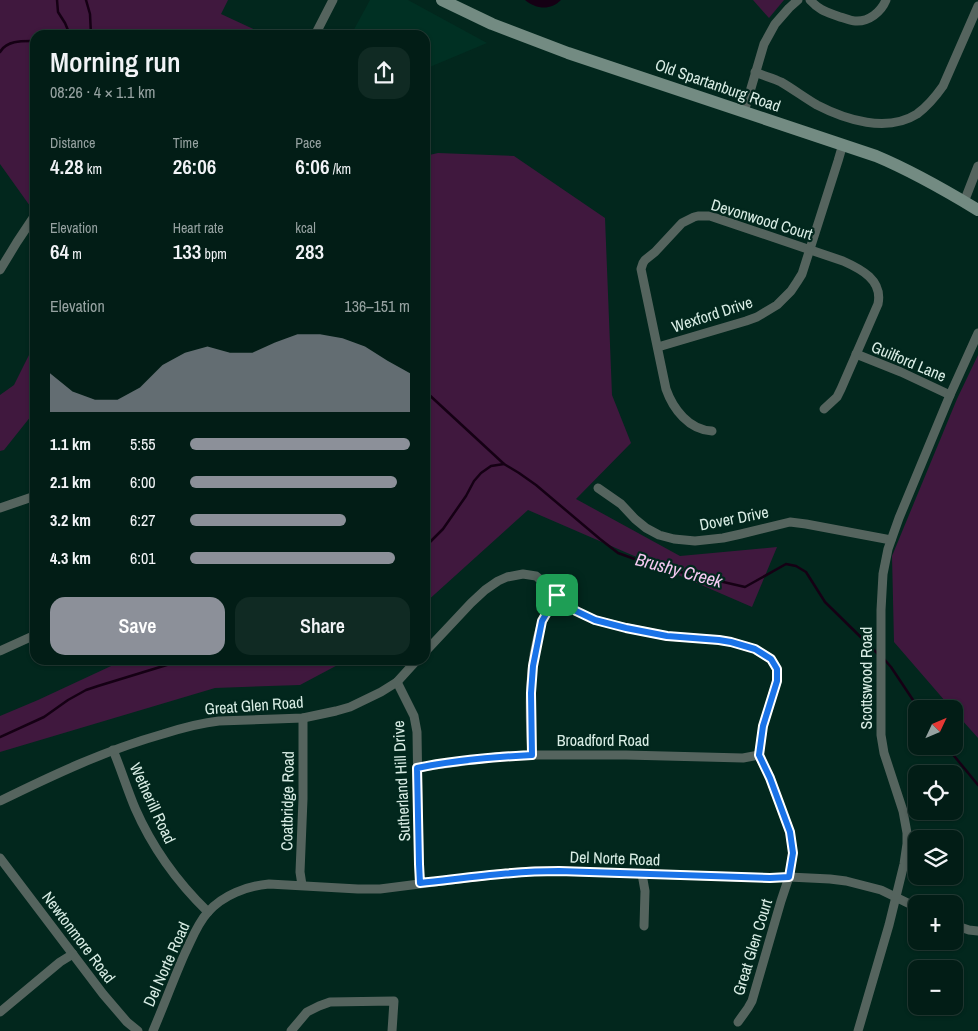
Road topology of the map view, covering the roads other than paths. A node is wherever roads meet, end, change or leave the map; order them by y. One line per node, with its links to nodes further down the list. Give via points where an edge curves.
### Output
1 (333, 0): 7 (street)
2 (442, 0): 9 (main road, Old Spartanburg Road, via 526,37)
3 (798, 0): 8 (street, via 775,24)
4 (810, 0): 5 (street, via 825,12 853,21 870,18)
5 (886, 0)
6 (978, 6): 8 (street, via 943,86 926,107 902,121 875,123 840,115 779,81)
7 (318, 30)
8 (755, 72): 9 (street)
9 (744, 112): 10 (main road, Old Spartanburg Road)
10 (842, 144): 12 (main road, Old Spartanburg Road, via 902,167); 15 (street, Wexford Drive)
11 (978, 166): 12 (street)
12 (964, 202): 13 (main road, Old Spartanburg Road)
13 (978, 210)
14 (30, 222): 16 (street)
15 (810, 249): 18 (street, Wexford Drive, via 797,282 769,310 746,321); 18 (street, Devonwood Court, via 710,216 687,220 642,266); 19 (street, Devonwood Court, via 854,266 869,276 877,287 878,304)
16 (0, 270)
17 (978, 333): 20 (street, Scottswood Road)
18 (658, 347): 22 (street, Devonwood Court, via 666,389 673,405 690,423 703,430)
19 (856, 354): 20 (street, Guilford Lane); 21 (street, Devonwood Court, via 837,397)
20 (950, 394): 26 (street, Scottswood Road)
21 (824, 409)
22 (712, 430)
23 (598, 488): 26 (street, Dover Drive, via 646,528 674,539 722,538 790,522)
24 (30, 498): 25 (street)
25 (0, 508)
26 (890, 540): 44 (street, Scottswood Road, via 883,574 881,610 880,735 907,833 906,858)
27 (557, 595): 29 (street, via 536,576 507,577 485,590); 35 (street, via 542,621 533,666); 36 (street, via 576,611 595,620 667,636 731,642 755,649 771,659 777,669 777,681 763,726)
28 (30, 638): 30 (street)
29 (430, 647)
30 (0, 651)
31 (412, 665): 32 (street, Great Glen Road)
32 (397, 682): 33 (street, Great Glen Road, via 350,707); 37 (street, Sutherland Hill Drive, via 416,722)
33 (303, 718): 34 (street, Great Glen Road, via 207,722); 43 (street, Coatbridge Road)
34 (113, 750): 38 (street, Great Glen Road, via 57,772); 46 (street, Wetherill Road, via 135,808 154,844 182,885)
35 (532, 755): 36 (street, Broadford Road, via 743,758); 37 (street, Broadford Road)
36 (759, 755): 41 (street, via 790,832 793,853)
37 (417, 768): 42 (street, Sutherland Hill Drive)
38 (0, 801)
39 (0, 858): 50 (street, Newtonmore Road)
40 (642, 874): 41 (street, Del Norte Road); 42 (street, Del Norte Road, via 532,871); 47 (street)
41 (789, 877): 44 (street, Del Norte Road, via 846,881); 52 (street, Great Glen Court, via 752,1001)
42 (420, 883): 43 (street, Del Norte Road, via 380,889)
43 (302, 885): 46 (street, Del Norte Road, via 249,887 229,896)
44 (896, 897): 45 (street, Del Norte Road); 57 (street, Scottswood Road)
45 (908, 903)
46 (208, 912): 54 (street, Del Norte Road, via 195,930)
47 (644, 926)
48 (963, 928): 49 (street)
49 (978, 931)
50 (73, 954): 51 (street); 53 (street, Newtonmore Road, via 114,1008)
51 (0, 1012)
52 (738, 1022)
53 (138, 1031)
54 (153, 1031)
55 (291, 1031): 56 (street, via 307,1012 330,1002 394,1001)
56 (392, 1031)
57 (858, 1031)

